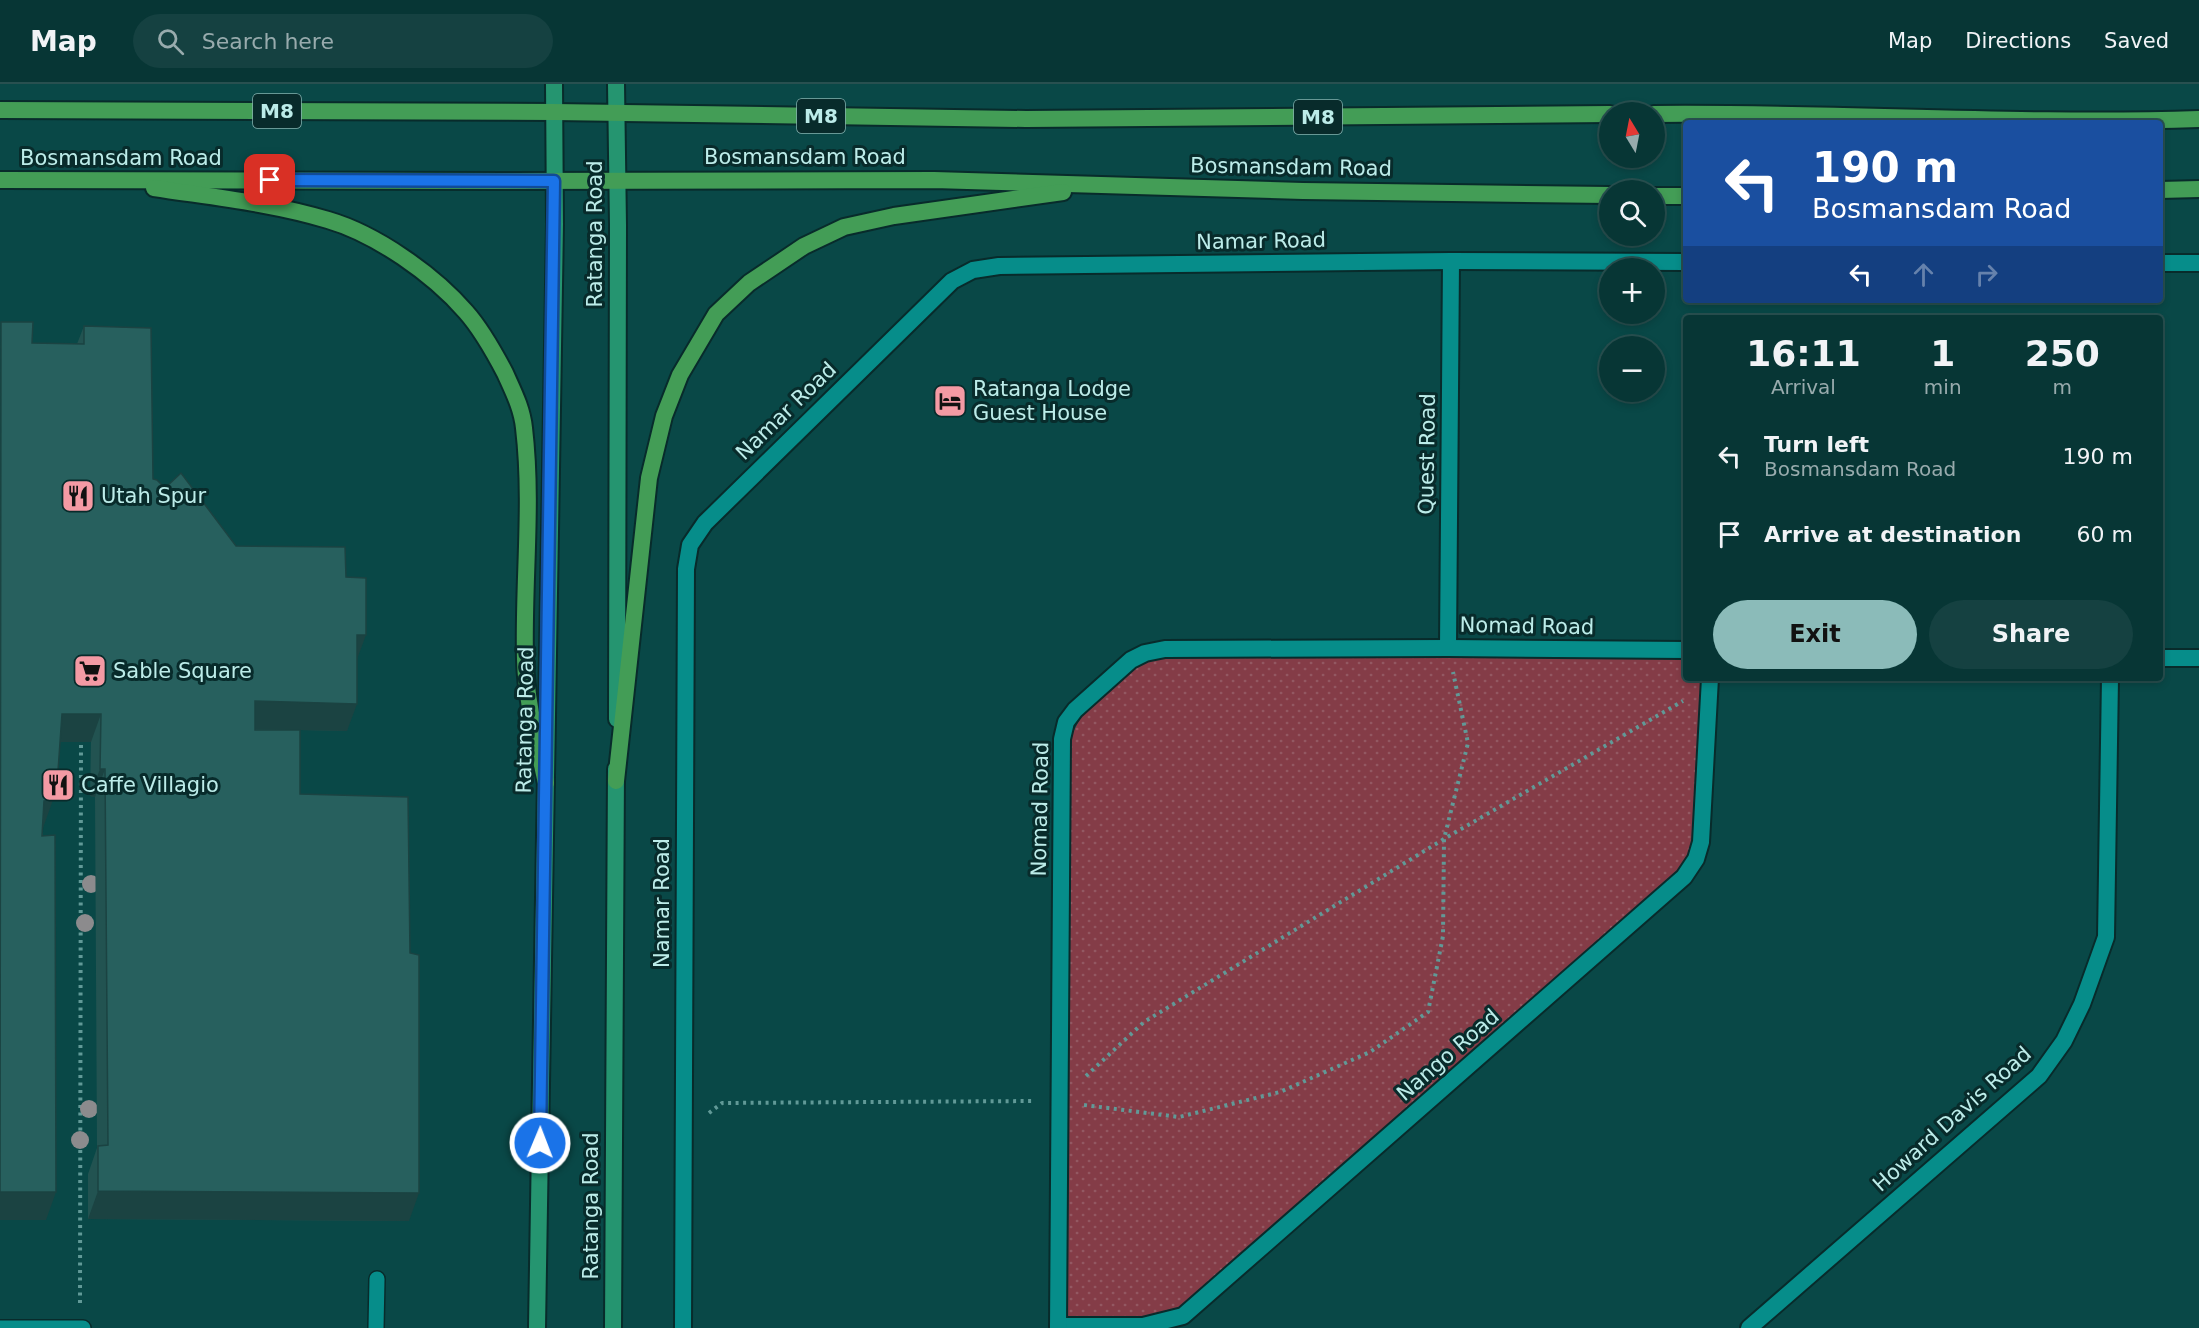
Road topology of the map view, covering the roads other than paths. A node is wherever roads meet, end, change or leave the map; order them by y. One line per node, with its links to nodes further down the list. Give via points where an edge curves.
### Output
1 (554, 84): 4 (main road, Ratanga Road)
2 (616, 84): 5 (main road, Ratanga Road)
3 (0, 110): 4 (main road, Bosmansdam Road / M8)
4 (554, 112): 5 (main road, Bosmansdam Road / M8); 14 (main road, Ratanga Road)
5 (617, 112): 6 (main road, Bosmansdam Road / M8, via 1026,119); 13 (main road, Ratanga Road)
6 (1599, 114)
7 (1665, 114): 9 (main road)
8 (2199, 119): 10 (main road)
9 (2035, 120)
10 (2163, 120)
11 (0, 180): 12 (main road, Bosmansdam Road)
12 (103, 180): 14 (main road, Bosmansdam Road); 32 (main road, via 280,208 330,220 380,242 430,278 466,312 491,346 517,397 524,425 526,681)
13 (618, 180): 14 (main road, Bosmansdam Road); 15 (main road, Bosmansdam Road, via 934,180); 31 (main road, Ratanga Road)
14 (554, 181): 32 (main road, Ratanga Road)
15 (1109, 186): 18 (main road, Bosmansdam Road); 31 (main road, via 894,216 844,227 804,246 749,283 716,314 680,375 663,416 649,478)
16 (2199, 189): 17 (main road)
17 (2163, 190)
18 (1599, 195)
19 (1665, 196): 20 (main road)
20 (1683, 196)
21 (1451, 261): 22 (street, Namar Road); 25 (street, Quest Road); 40 (street, Namar Road, via 999,266 974,270 952,281 699,531 690,545 686,569)
22 (1683, 262)
23 (2163, 263): 24 (street)
24 (2199, 263)
25 (1448, 648): 26 (street, Nomad Road); 34 (street, Nomad Road, via 1165,649 1131,660 1066,722 1062,740)
26 (1683, 650)
27 (2163, 658): 28 (street)
28 (2199, 658)
29 (1710, 681): 34 (street, Nango Road, via 1701,842 1684,877 1183,1316 1143,1326)
30 (2110, 681): 41 (street, Howard Davis Road, via 2106,937 2064,1041 2039,1076)
31 (616, 781): 39 (main road, Ratanga Road)
32 (546, 783): 38 (main road, Ratanga Road)
33 (377, 1280): 37 (lane)
34 (1058, 1327)
35 (0, 1328): 36 (lane)
36 (81, 1328)
37 (376, 1328)
38 (537, 1328)
39 (613, 1328)
40 (683, 1328)
41 (1749, 1328)

